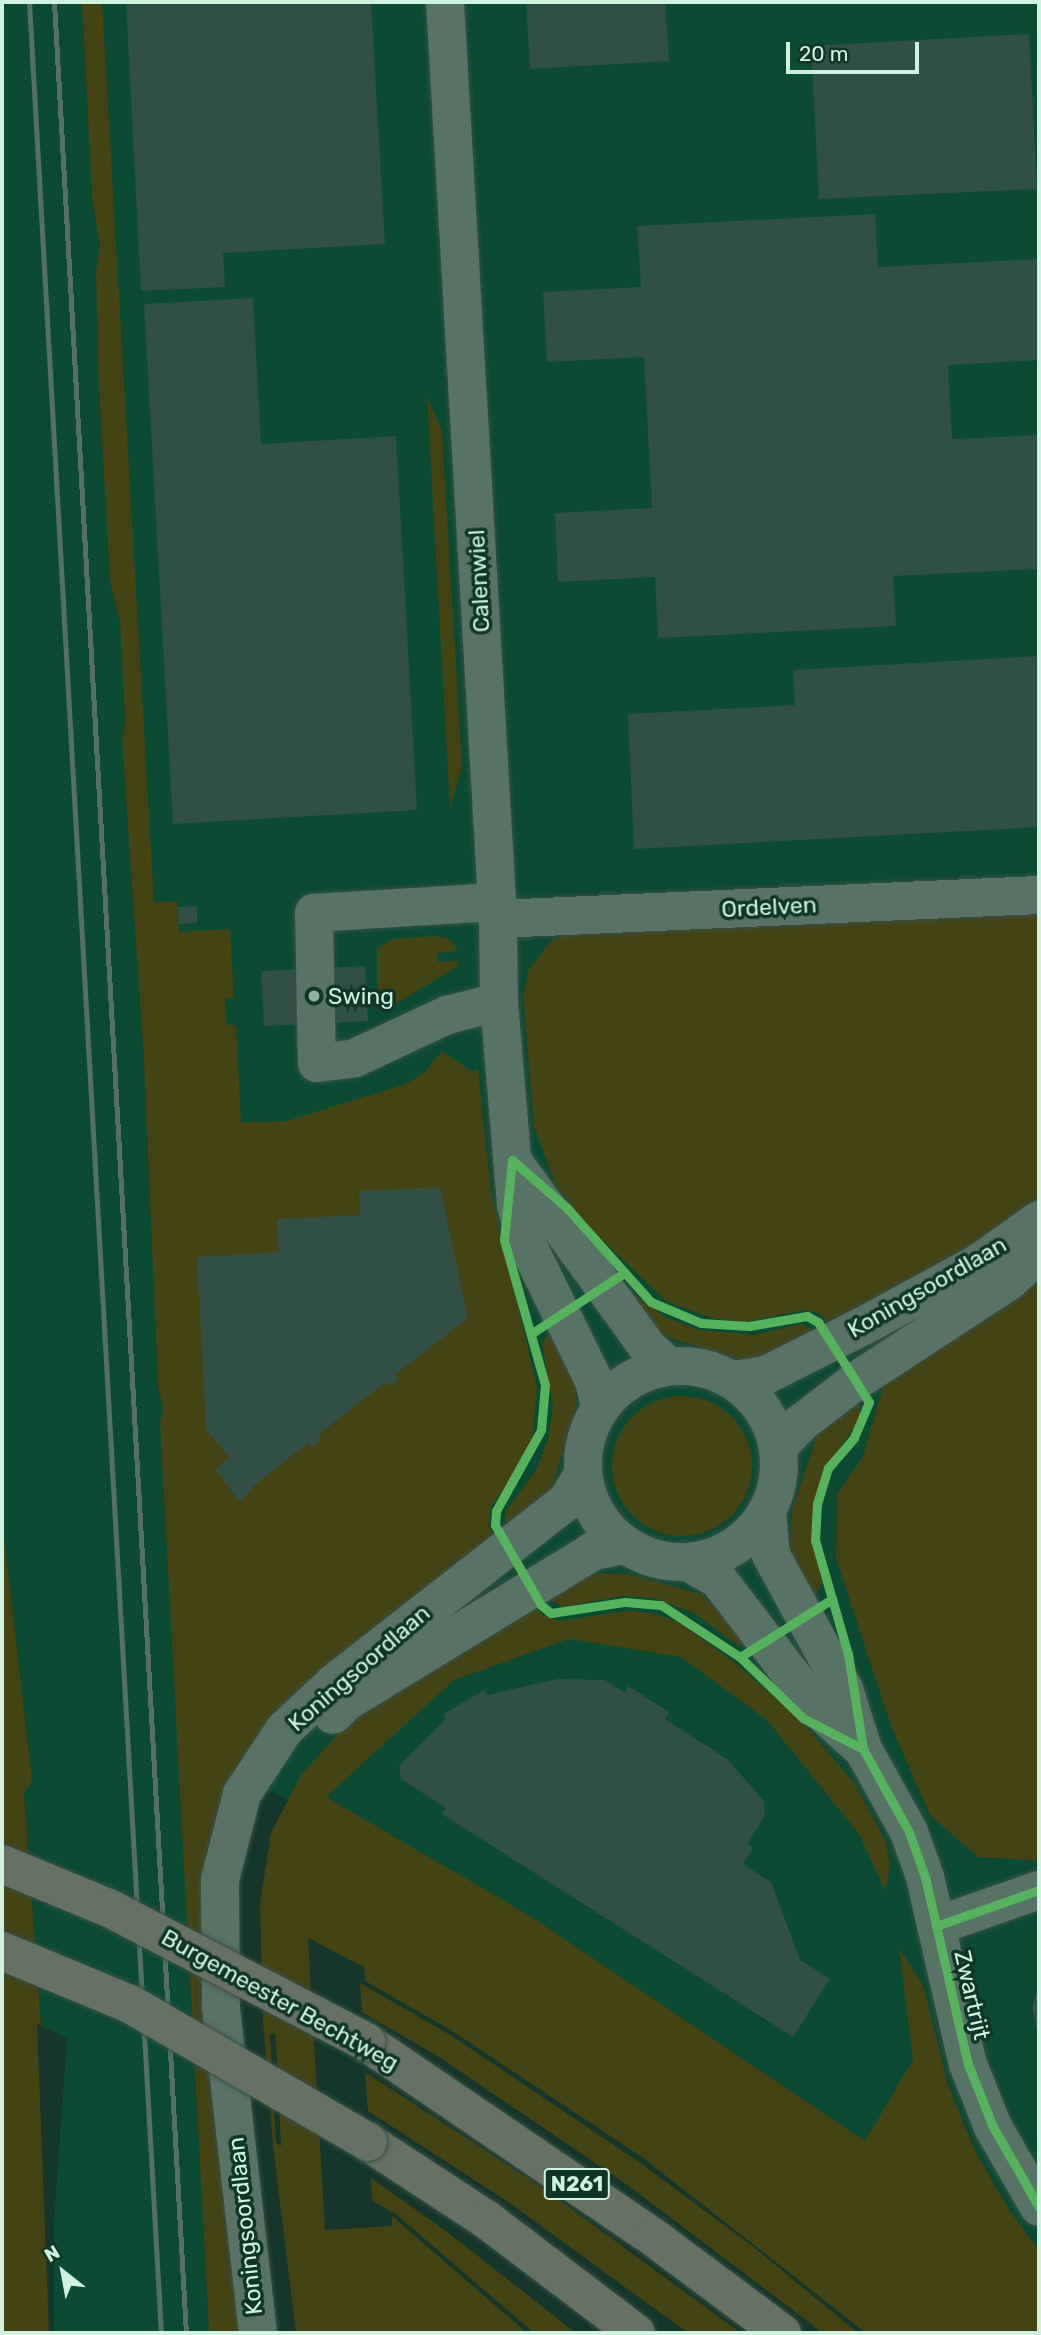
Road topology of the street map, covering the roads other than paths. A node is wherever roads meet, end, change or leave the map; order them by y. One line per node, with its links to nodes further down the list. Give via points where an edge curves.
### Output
1 (445, 2): 3 (street, Calenwiel)
2 (1039, 895): 3 (street, Ordelven)
3 (498, 911): 4 (street, Calenwiel); 4 (street, Ordelven, via 314,913 317,1063 355,1058 447,1015)
4 (499, 1002): 5 (street, Calenwiel)
5 (512, 1160): 8 (street, via 648,1348); 10 (street, Calenwiel, via 525,1240 594,1381)
6 (1039, 1220): 9 (street, Koningsoordlaan, via 980,1262 865,1325 766,1375)
7 (1039, 1254): 11 (street, Koningsoordlaan, via 1008,1282 856,1381)
8 (669, 1366): 9 (street, via 692,1366); 10 (street, via 643,1373 619,1387)
9 (734, 1380): 11 (street, via 755,1398 770,1421)
10 (600, 1408): 12 (street, via 583,1451)
11 (778, 1447): 13 (street, via 780,1470)
12 (583, 1475): 14 (street, via 590,1502 604,1526); 22 (street, Koningsoordlaan, via 566,1502 334,1683 284,1730 242,1794 220,1880 220,2006)
13 (767, 1513): 15 (street, via 747,1538); 16 (street, Zwartrijt, via 771,1555 844,1689)
14 (624, 1545): 15 (street, via 665,1562); 23 (street, Koningsoordlaan, via 593,1551 346,1702 303,1745 265,1808 247,1879 243,2011)
15 (687, 1562): 16 (street, Zwartrijt, via 718,1579 816,1707)
16 (863, 1749): 19 (street, Zwartrijt, via 909,1832)
17 (2, 1864): 25 (main road, Burgemeester Bechtweg / N261, bridge, via 109,1908 366,2042 653,2236)
18 (1039, 1890): 19 (street)
19 (936, 1926): 21 (street, Zwartrijt, via 968,2064 993,2127)
20 (2, 1951): 24 (main road, bridge, via 130,2004 368,2142 487,2220)
21 (1039, 2207)
22 (258, 2333)
23 (283, 2333)
24 (636, 2333)
25 (782, 2333)

